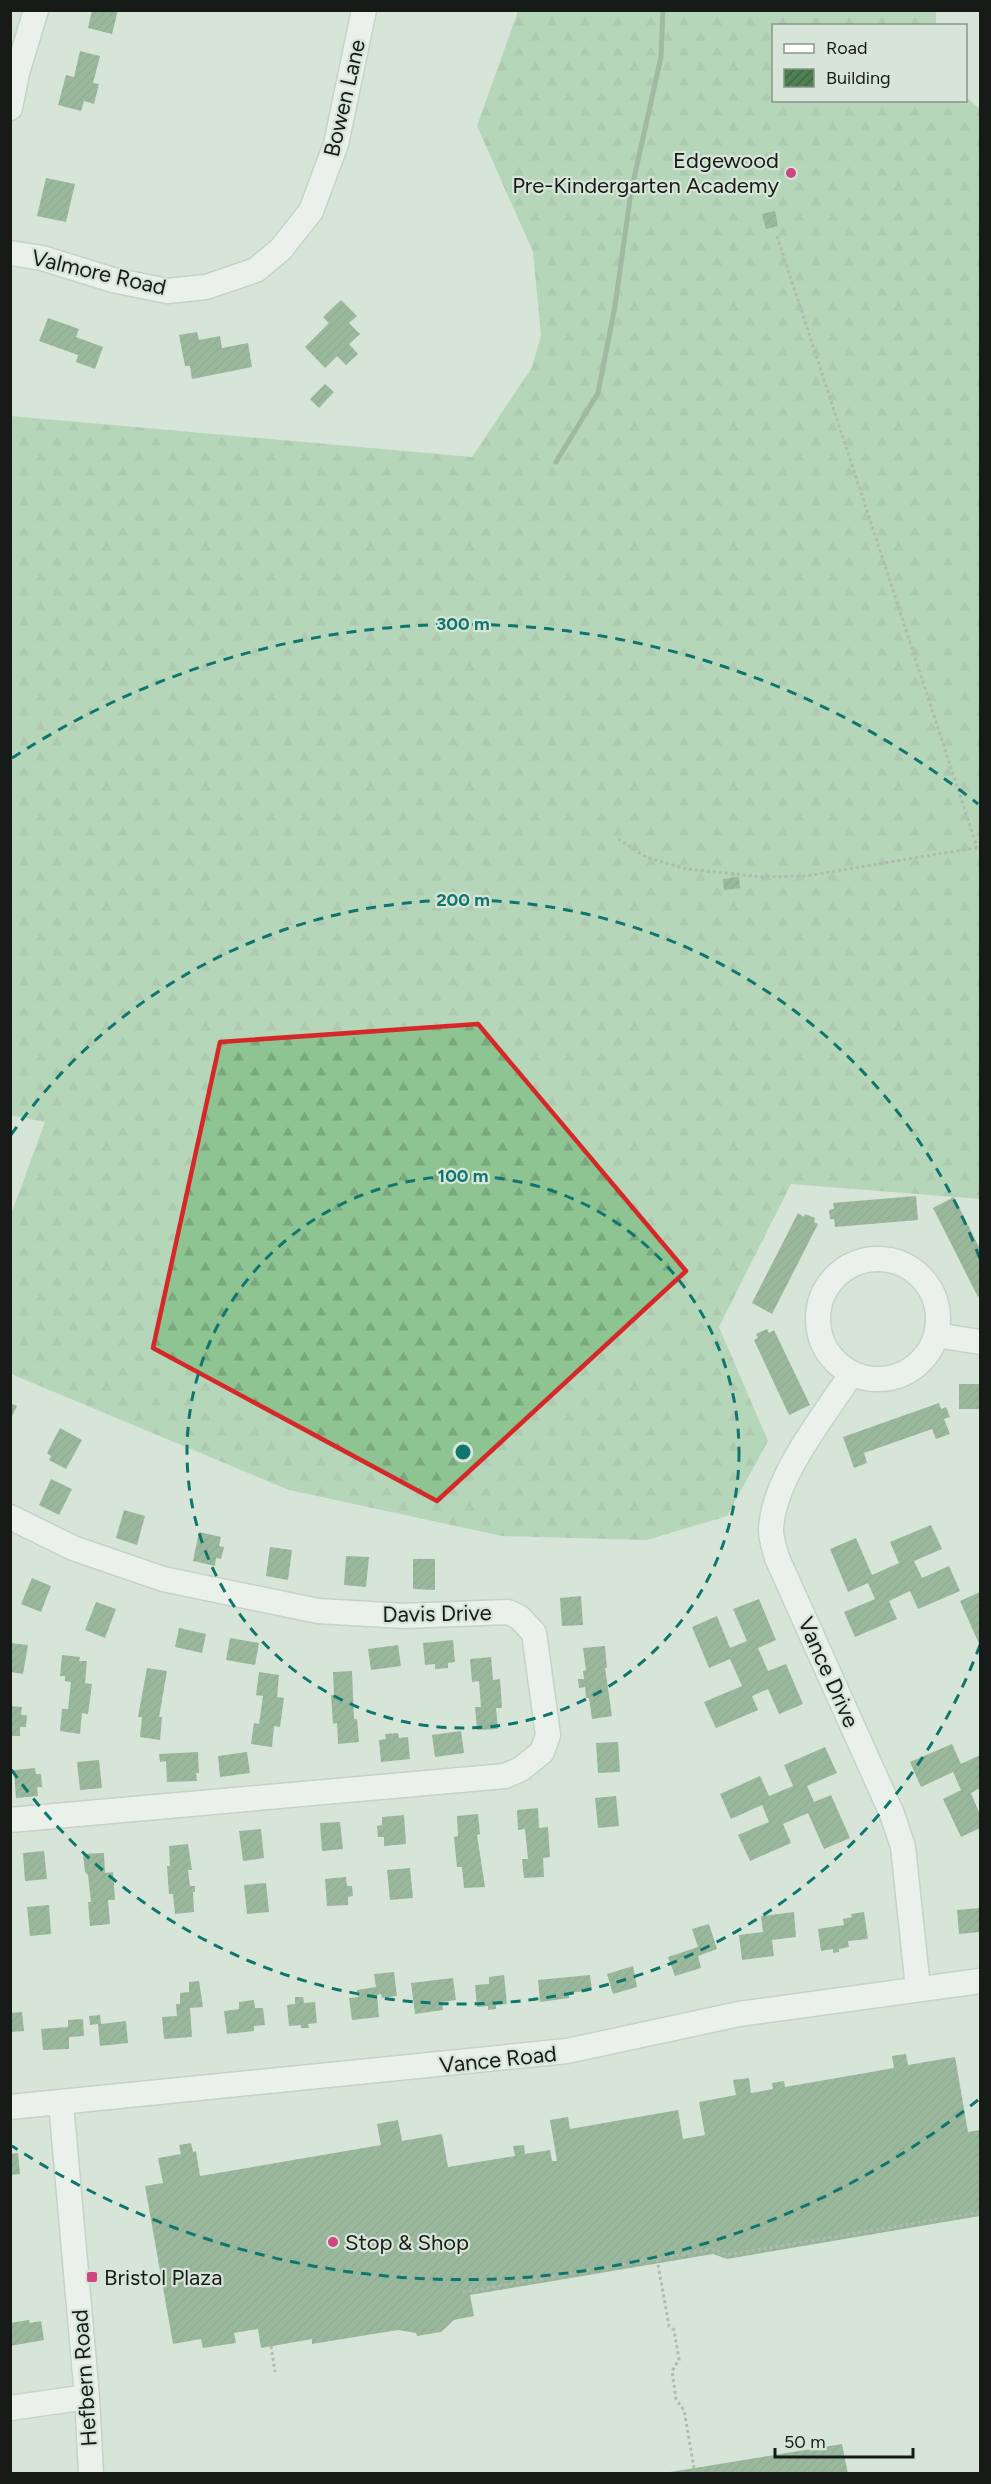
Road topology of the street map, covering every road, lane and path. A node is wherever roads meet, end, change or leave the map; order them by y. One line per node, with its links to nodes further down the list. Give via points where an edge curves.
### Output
1 (36, 10): 3 (street)
2 (364, 10): 6 (street, Bowen Lane, via 336,144 310,211 281,249)
3 (10, 108)
4 (777, 236): 8 (path)
5 (10, 253): 6 (street, Valmore Road, via 166,291 206,287)
6 (256, 270)
7 (618, 839): 8 (path, via 646,857 686,869 763,877 806,876)
8 (979, 847)
9 (936, 1335): 10 (street); 11 (street, via 923,1358 903,1374 886,1379); 11 (street, via 938,1312 921,1277 887,1260 867,1260 849,1267 823,1295 818,1314 825,1349)
10 (981, 1342)
11 (852, 1373): 15 (street, Vance Drive, via 789,1468 771,1531 777,1558 896,1825 903,1847)
12 (10, 1517): 13 (street, Davis Drive, via 73,1548 163,1579 307,1609 404,1616 508,1612 519,1617 534,1633 548,1735 542,1752 505,1776)
13 (10, 1820)
14 (981, 1981): 15 (street, Vance Road)
15 (918, 1988): 16 (street, Vance Road, via 740,2014 567,2051)
16 (61, 2103): 17 (street, Vance Road); 23 (street, Hefbern Road)
17 (10, 2108)
18 (981, 2212): 19 (path, via 727,2255 713,2249)
19 (657, 2259): 20 (path); 25 (path, via 679,2360 672,2371 676,2399 684,2410)
20 (463, 2292)
21 (271, 2346): 22 (path)
22 (275, 2372)
23 (87, 2397): 24 (street); 26 (street, Hefbern Road)
24 (10, 2408)
25 (694, 2468)
26 (91, 2474)

